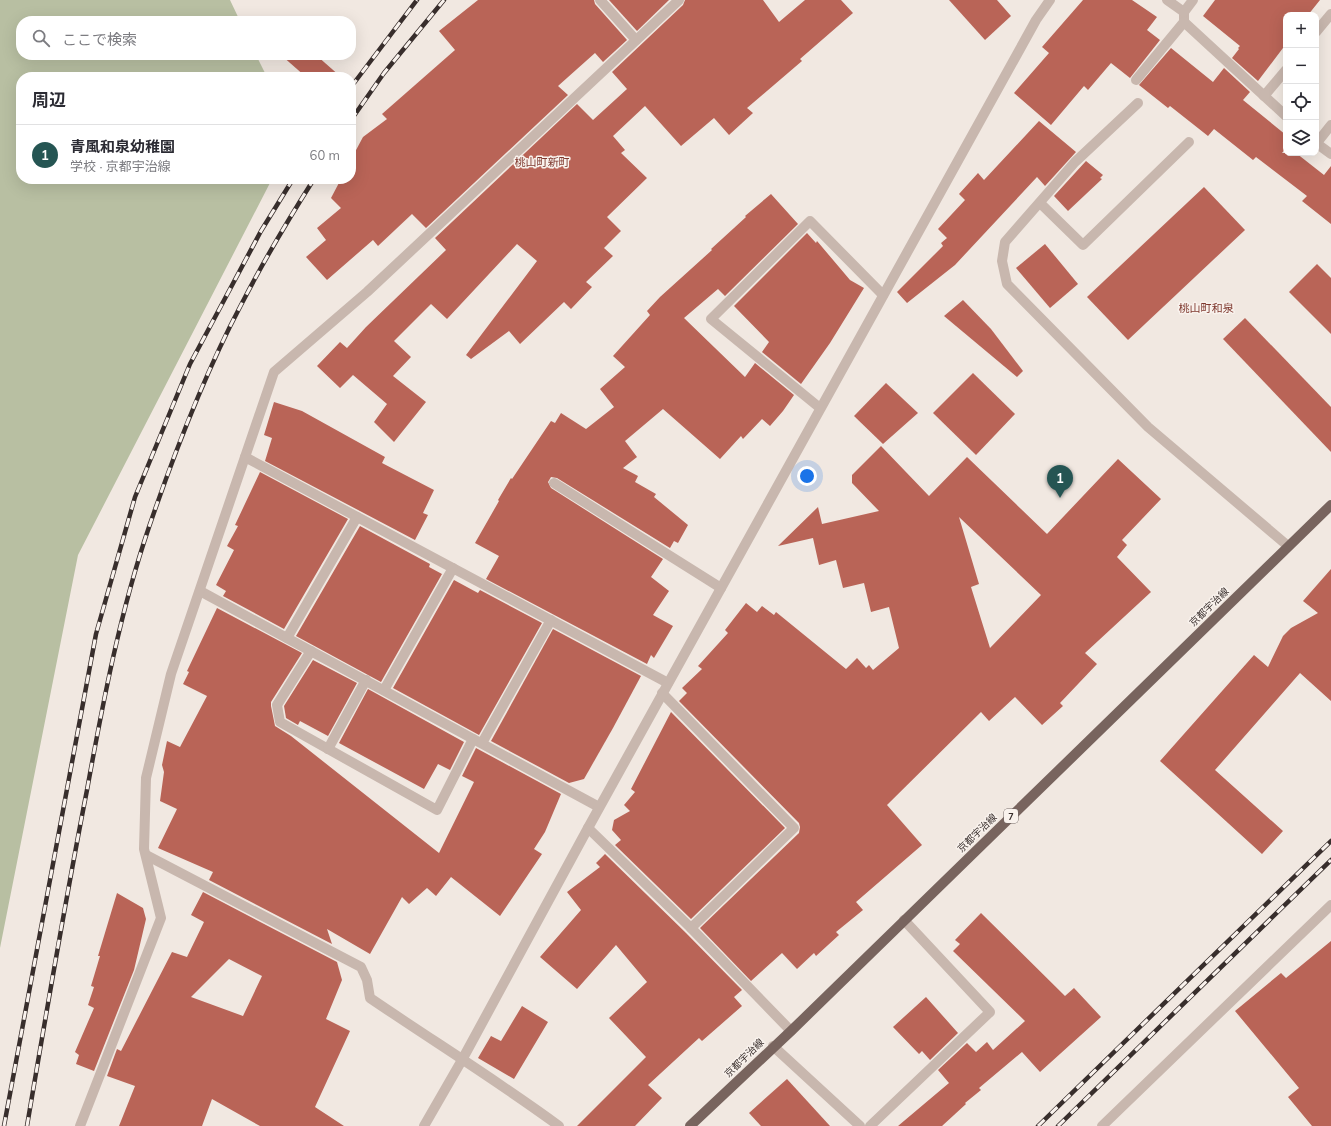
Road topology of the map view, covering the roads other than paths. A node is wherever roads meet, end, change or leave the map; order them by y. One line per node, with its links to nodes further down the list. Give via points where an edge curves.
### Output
1 (600, 0): 9 (street)
2 (679, 0): 9 (street)
3 (1050, 0): 21 (street, via 1036,20)
4 (1167, 0): 7 (street)
5 (1193, 0): 7 (street)
6 (1331, 14): 8 (street)
7 (1184, 17): 11 (street); 12 (street)
8 (1319, 28)
9 (636, 40): 23 (street, via 367,292 274,372)
10 (1283, 74): 12 (street)
11 (1136, 80)
12 (1264, 96): 14 (street)
13 (1138, 103): 20 (street, via 1075,162)
14 (1283, 113)
15 (1331, 125): 16 (street)
16 (1319, 140)
17 (1189, 142): 20 (street, via 1083,245)
18 (1319, 146): 19 (street)
19 (1331, 154)
20 (1040, 202): 27 (street, via 1005,242 1002,260 1007,284 1148,427)
21 (883, 295): 22 (street); 22 (street, via 810,221 712,319)
22 (820, 408): 29 (street)
23 (245, 457): 26 (street); 30 (street)
24 (554, 483): 29 (street)
25 (1331, 505): 27 (main road, 京都宇治線 / 7)
26 (357, 516): 28 (street); 32 (street)
27 (1288, 546): 44 (main road, 京都宇治線 / 7)
28 (453, 568): 31 (street); 36 (street)
29 (722, 588): 35 (street)
30 (200, 590): 32 (street); 42 (street, via 171,674 146,778)
31 (551, 620): 35 (street); 38 (street)
32 (287, 638): 33 (street)
33 (311, 651): 34 (street); 39 (street, via 277,705 280,722)
34 (366, 680): 36 (street); 39 (street)
35 (668, 683): 37 (street)
36 (384, 690): 38 (street)
37 (662, 693): 40 (street); 45 (street, via 794,828)
38 (478, 741): 39 (street, via 437,810); 40 (street)
39 (328, 749)
40 (599, 807): 41 (street)
41 (588, 828): 45 (street); 48 (street)
42 (146, 855): 48 (street, via 362,967 370,998); 49 (street, via 161,918)
43 (1331, 905): 55 (street)
44 (904, 920): 46 (main road, 京都宇治線 / 7); 54 (street, via 990,1012)
45 (691, 928): 46 (street)
46 (791, 1031): 47 (main road, 京都宇治線 / 7)
47 (773, 1046): 52 (main road, 京都宇治線 / 7); 53 (street)
48 (462, 1060): 50 (street); 51 (street)
49 (80, 1126)
50 (424, 1126)
51 (559, 1126)
52 (690, 1126)
53 (860, 1126)
54 (870, 1126)
55 (1102, 1126)

